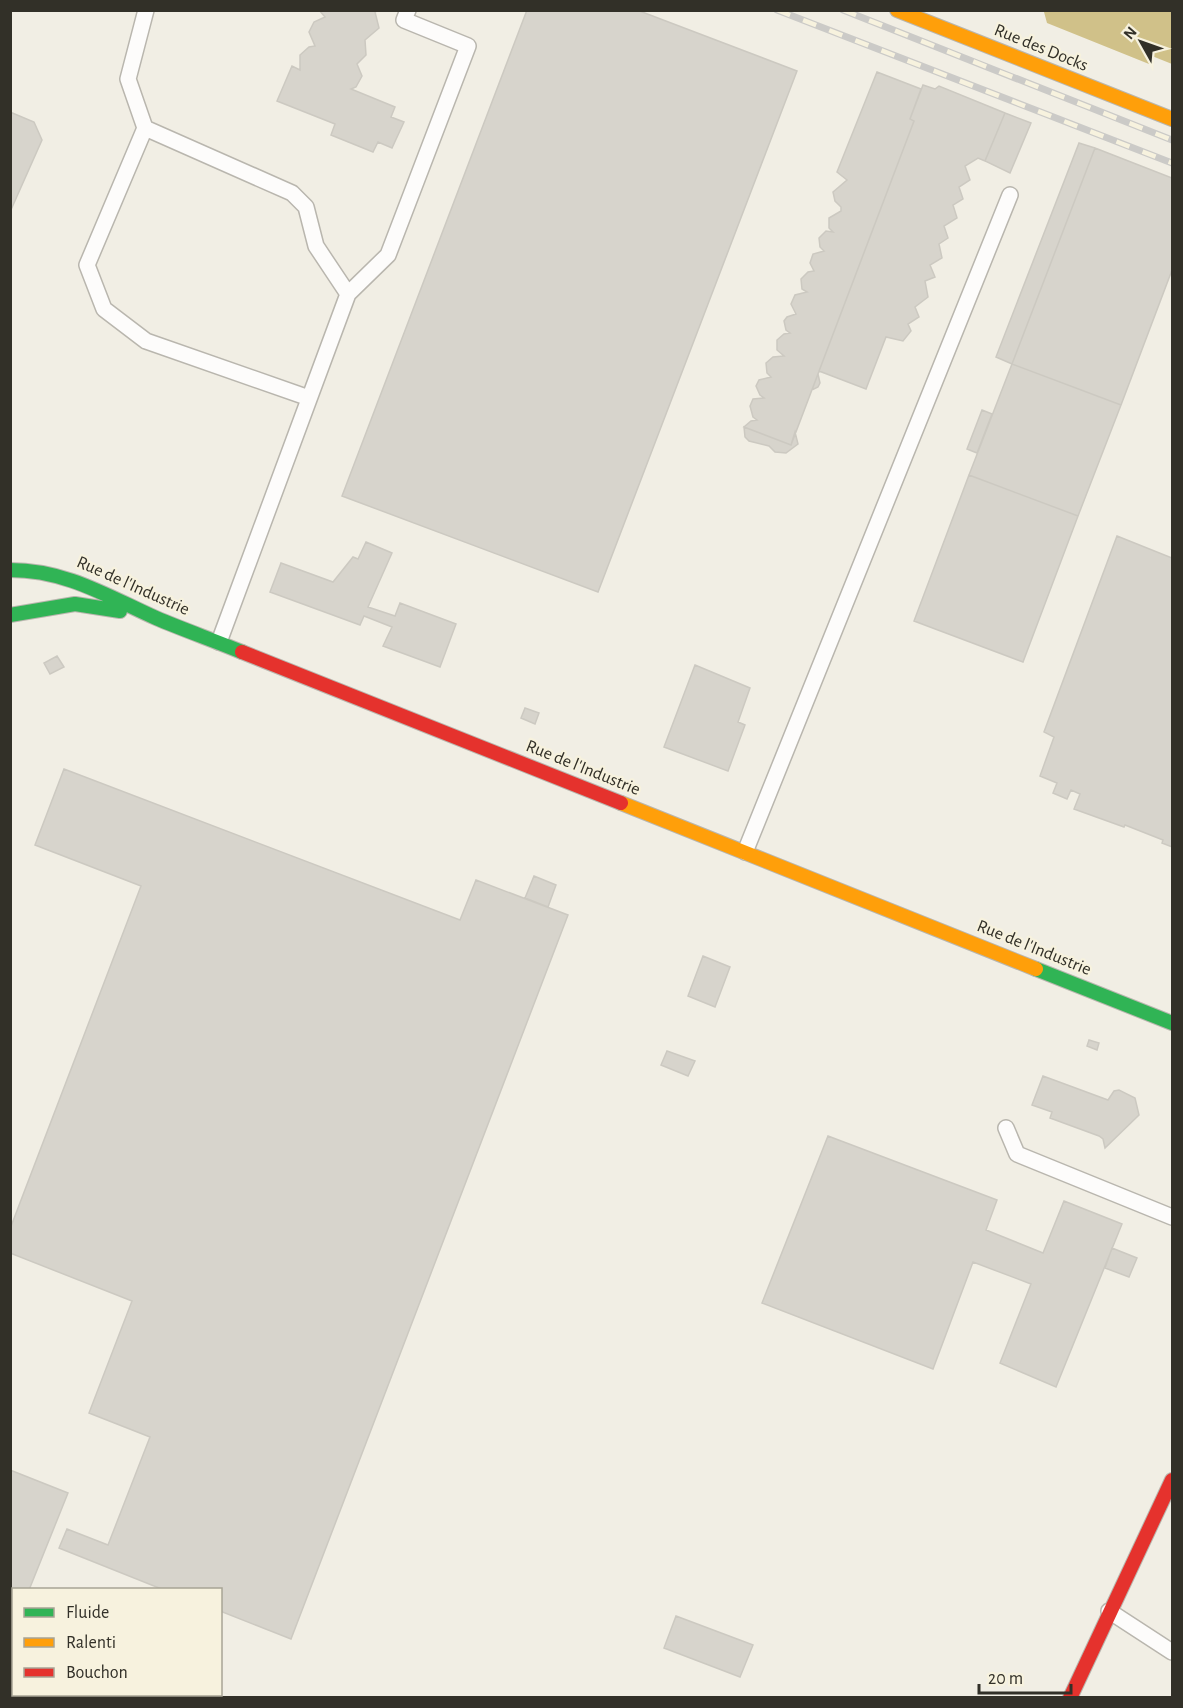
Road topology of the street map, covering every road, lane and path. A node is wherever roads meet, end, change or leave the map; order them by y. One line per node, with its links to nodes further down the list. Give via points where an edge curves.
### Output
1 (146, 10): 5 (lane, via 128,79)
2 (408, 10): 7 (lane, via 404,20 468,46 388,255)
3 (897, 10): 4 (main road, Rue des Docks)
4 (1173, 119)
5 (145, 128): 7 (lane, via 292,193 306,207 316,246); 8 (lane, via 87,265 104,309 146,341)
6 (1010, 195): 13 (lane)
7 (348, 294): 8 (lane)
8 (309, 398): 12 (lane)
9 (10, 570): 11 (main road, Rue de l'Industrie, via 33,568 68,575)
10 (10, 615): 11 (main road, via 75,604)
11 (155, 617): 12 (main road, Rue de l'Industrie)
12 (219, 642): 13 (main road, Rue de l'Industrie)
13 (745, 852): 14 (main road, Rue de l'Industrie)
14 (1141, 1011): 15 (main road, Rue de l'Industrie); 16 (main road, Rue de l'Industrie)
15 (1173, 1013)
16 (1173, 1023)
17 (1006, 1128): 18 (lane, via 1017,1154)
18 (1173, 1217)
19 (1173, 1480): 20 (main road)
20 (1109, 1611): 21 (lane); 22 (main road)
21 (1173, 1652)
22 (1070, 1698)

